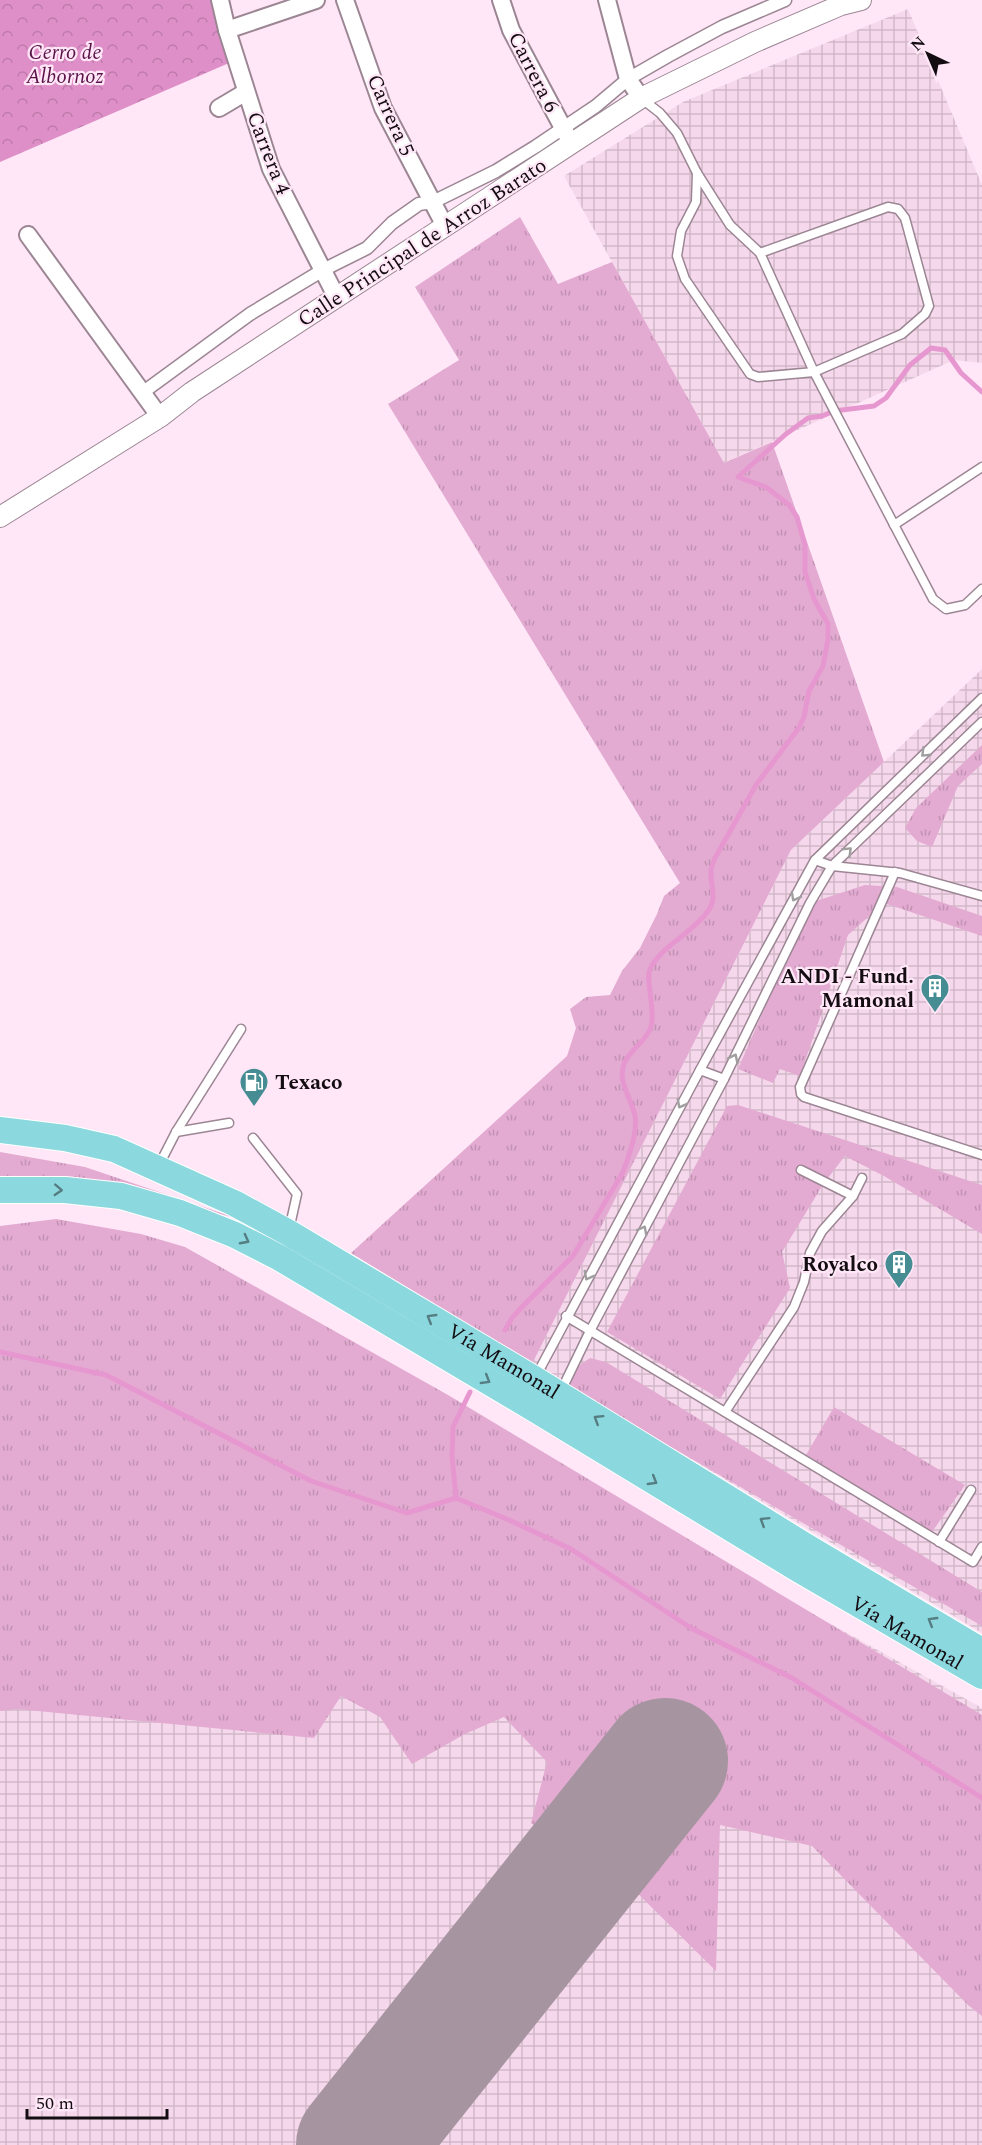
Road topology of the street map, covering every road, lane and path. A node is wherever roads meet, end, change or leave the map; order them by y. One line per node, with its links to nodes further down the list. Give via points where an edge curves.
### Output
1 (220, 0): 8 (street, Carrera 4)
2 (316, 0): 8 (street)
3 (345, 0): 15 (street, Carrera 5, via 383,108)
4 (501, 0): 13 (street, Carrera 6, via 511,30)
5 (607, 0): 9 (street)
6 (785, 0): 9 (street, via 722,27)
7 (861, 0): 11 (street, Calle Principal de Arroz Barato, via 755,42)
8 (226, 30): 10 (street, Carrera 4)
9 (628, 79): 11 (street); 13 (street)
10 (246, 92): 12 (street); 19 (street, Carrera 4, via 271,168)
11 (641, 98): 13 (street, Calle Principal de Arroz Barato); 14 (lane, via 677,133)
12 (219, 108)
13 (567, 136): 15 (street); 16 (street, Calle Principal de Arroz Barato)
14 (697, 174): 18 (lane, via 730,225); 21 (lane, via 696,202 681,231 676,256 684,279 750,374 758,377)
15 (433, 202): 16 (street, Carrera 5); 19 (street, via 420,204 392,223 367,248)
16 (445, 226): 20 (street, Calle Principal de Arroz Barato)
17 (28, 235): 22 (street)
18 (760, 253): 21 (lane); 21 (lane, via 888,207 898,209 905,218 929,306 925,314 902,334)
19 (323, 270): 20 (street, Carrera 4); 22 (street, via 250,314)
20 (337, 298): 23 (street, Calle Principal de Arroz Barato)
21 (814, 372): 26 (lane)
22 (142, 393): 23 (street)
23 (160, 417): 25 (street, Calle Principal de Arroz Barato)
24 (982, 467): 26 (lane)
25 (0, 517)
26 (894, 525): 27 (lane, via 933,599 946,609 965,605)
27 (982, 590)
28 (982, 698): 30 (lane)
29 (982, 722): 31 (lane)
30 (953, 725): 31 (lane); 32 (lane, one-way to 32)
31 (965, 738): 33 (lane, one-way to 31)
32 (815, 860): 33 (lane); 37 (lane, one-way to 37)
33 (832, 866): 34 (lane); 38 (lane, one-way to 33)
34 (895, 872): 35 (lane); 43 (lane, via 800,1087 801,1094)
35 (982, 896)
36 (241, 1029): 41 (lane)
37 (700, 1070): 38 (lane); 50 (lane, one-way to 50)
38 (723, 1079): 51 (lane, one-way to 38)
39 (229, 1123): 41 (lane)
40 (0, 1130): 44 (main road, Vía Mamonal, via 114,1149)
41 (176, 1131): 44 (lane)
42 (253, 1138): 49 (lane, via 297,1194)
43 (982, 1155)
44 (158, 1167): 49 (main road, Vía Mamonal)
45 (801, 1170): 48 (lane)
46 (862, 1178): 48 (lane)
47 (0, 1190): 61 (main road, Vía Mamonal, one-way to 61, via 65,1190 121,1196 180,1213 235,1235 321,1282)
48 (853, 1196): 54 (lane, via 822,1231 810,1253 794,1307)
49 (289, 1233): 52 (main road, Vía Mamonal, one-way to 49)
50 (566, 1316): 51 (lane); 52 (lane)
51 (590, 1331): 53 (lane); 54 (lane)
52 (534, 1379): 53 (main road, Vía Mamonal)
53 (559, 1395): 60 (main road, Vía Mamonal, one-way to 53)
54 (725, 1412): 56 (lane)
55 (971, 1490): 56 (lane)
56 (939, 1542): 58 (lane)
57 (982, 1547): 58 (lane)
58 (973, 1562): 59 (lane)
59 (982, 1567)
60 (982, 1651)
61 (982, 1676)

